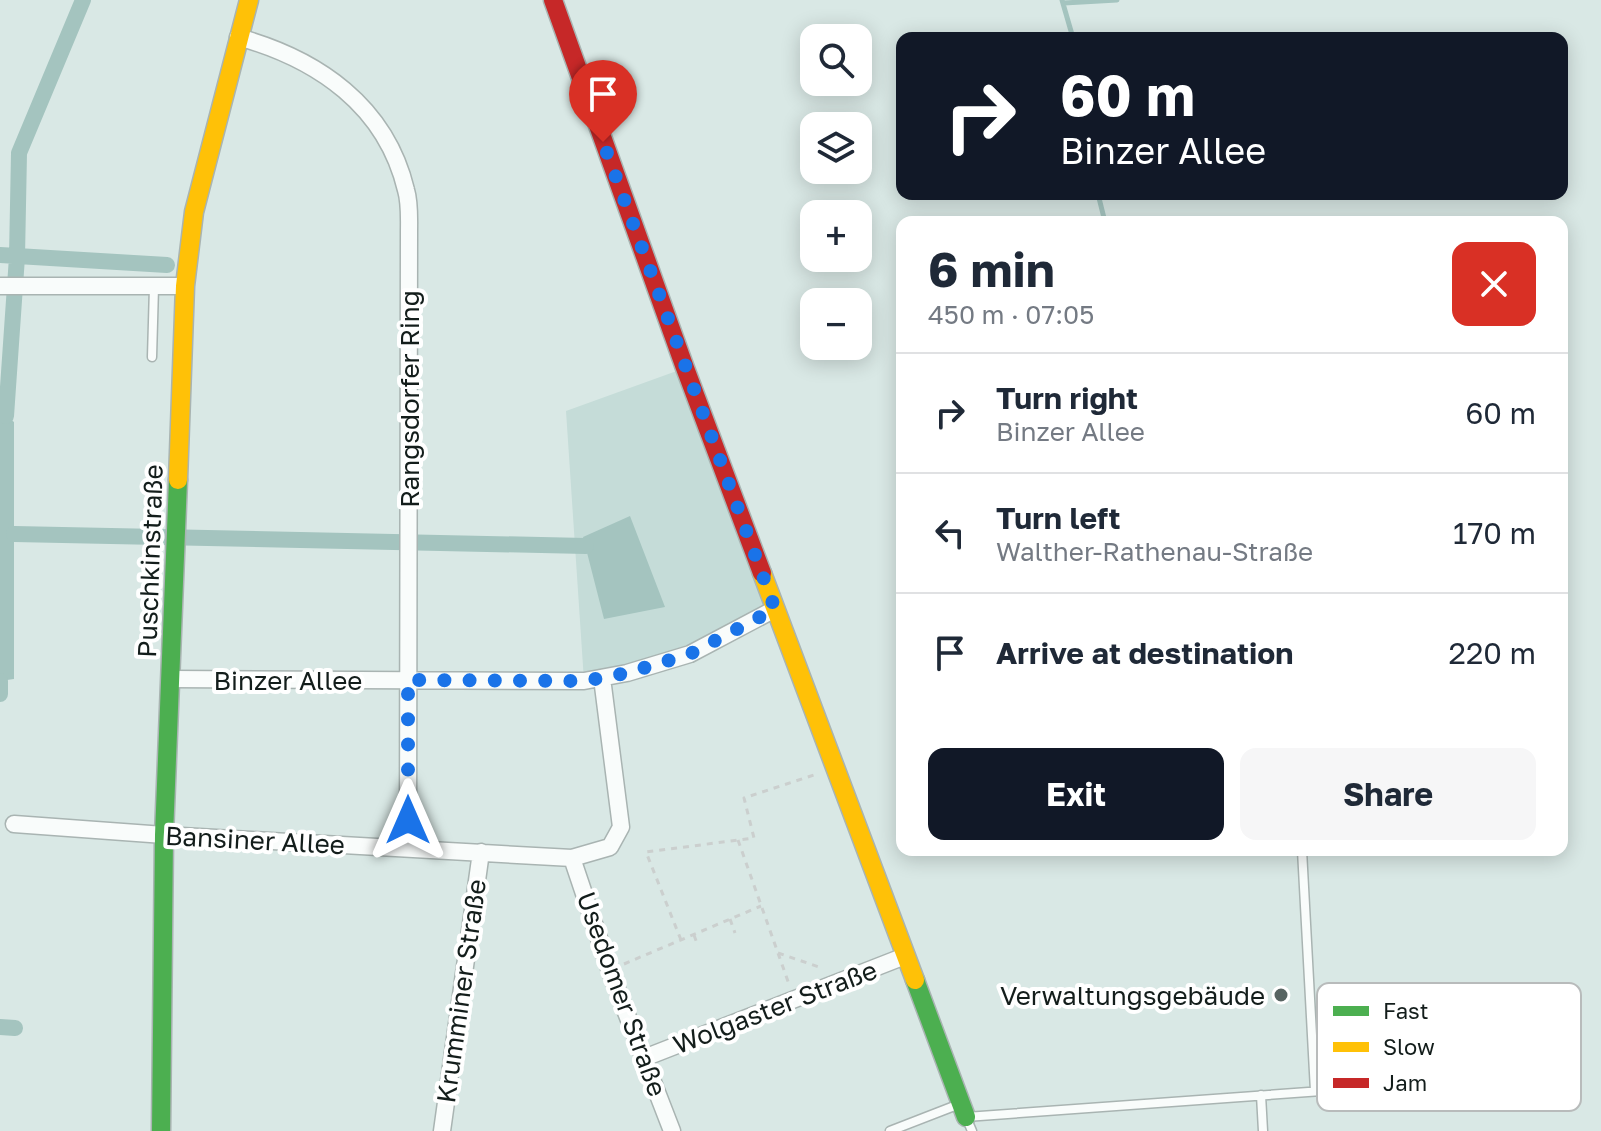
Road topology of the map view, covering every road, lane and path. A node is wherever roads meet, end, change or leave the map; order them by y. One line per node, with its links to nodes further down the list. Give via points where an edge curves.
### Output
1 (249, 0): 3 (street, Puschkinstraße)
2 (553, 0): 8 (street)
3 (238, 37): 6 (street, Puschkinstraße, via 194,212); 11 (street, Rangsdorfer Ring, via 284,52 348,91 376,122 407,192)
4 (0, 286): 5 (street)
5 (154, 286): 6 (street); 7 (lane)
6 (185, 286): 10 (street, Puschkinstraße)
7 (152, 357)
8 (775, 609): 9 (street, Binzer Allee, via 690,654); 12 (street)
9 (602, 678): 11 (street, Binzer Allee); 19 (street, Bansiner Allee, via 621,827 610,847)
10 (171, 679): 11 (street, Binzer Allee); 14 (street, Puschkinstraße)
11 (408, 680): 16 (street, Rangsdorfer Ring)
12 (835, 768): 15 (path, via 744,798 754,838); 28 (street)
13 (14, 824): 14 (street, Bansiner Allee)
14 (164, 835): 16 (street, Bansiner Allee); 37 (street, Puschkinstraße)
15 (738, 840): 20 (path); 24 (path, via 646,852)
16 (408, 848): 17 (street, Bansiner Allee)
17 (481, 852): 19 (street, Bansiner Allee); 38 (street, Krumminer Straße)
18 (1302, 856): 34 (lane)
19 (572, 858): 31 (street, Usedomer Straße)
20 (761, 906): 21 (path); 27 (path)
21 (730, 919): 22 (path); 23 (path)
22 (735, 933)
23 (694, 935): 24 (path); 25 (path)
24 (681, 940): 26 (path)
25 (698, 946)
26 (658, 950): 29 (path); 31 (path)
27 (778, 953): 30 (path); 32 (path)
28 (905, 956): 32 (street, Wolgaster Straße); 36 (street)
29 (661, 959)
30 (819, 967)
31 (610, 971): 33 (street, Usedomer Straße)
32 (795, 999): 33 (street, Wolgaster Straße)
33 (644, 1058): 39 (street, Usedomer Straße)
34 (1315, 1091): 35 (lane)
35 (1261, 1095): 36 (lane); 41 (lane)
36 (966, 1117): 40 (lane)
37 (161, 1131)
38 (442, 1131)
39 (672, 1131)
40 (890, 1131)
41 (1263, 1131)

